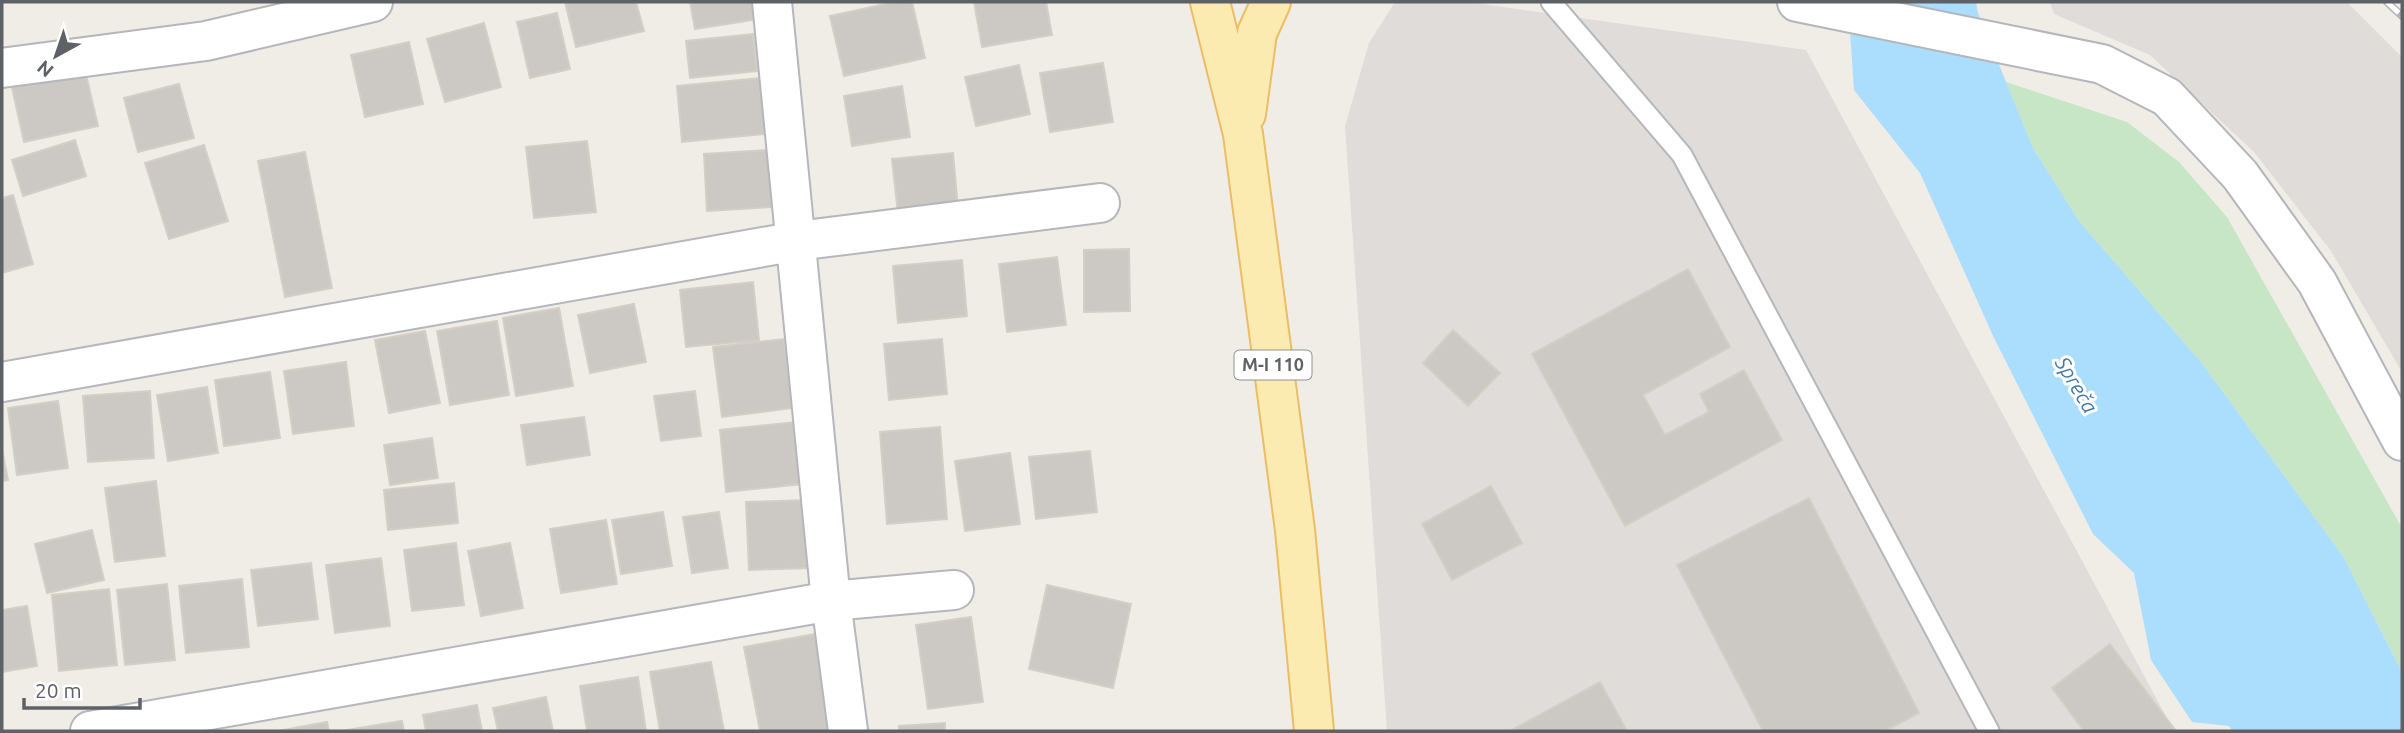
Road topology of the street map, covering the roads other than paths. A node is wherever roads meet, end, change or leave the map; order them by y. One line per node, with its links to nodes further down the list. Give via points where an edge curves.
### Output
1 (373, 2): 7 (street, via 206,41)
2 (772, 2): 10 (street)
3 (1210, 2): 8 (main road, M-I 110)
4 (1271, 2): 8 (main road, via 1257,33)
5 (1551, 2): 18 (lane, via 1682,155)
6 (1797, 2): 12 (street, via 2102,64 2167,97 2240,175 2316,282)
7 (2, 68)
8 (1243, 134): 17 (main road, M-I 110, via 1294,530)
9 (1100, 203): 10 (street)
10 (797, 241): 11 (street); 14 (street)
11 (2, 382)
12 (2402, 441)
13 (954, 590): 14 (street)
14 (831, 601): 15 (street); 16 (street)
15 (90, 731)
16 (848, 731)
17 (1314, 731)
18 (1989, 731)

